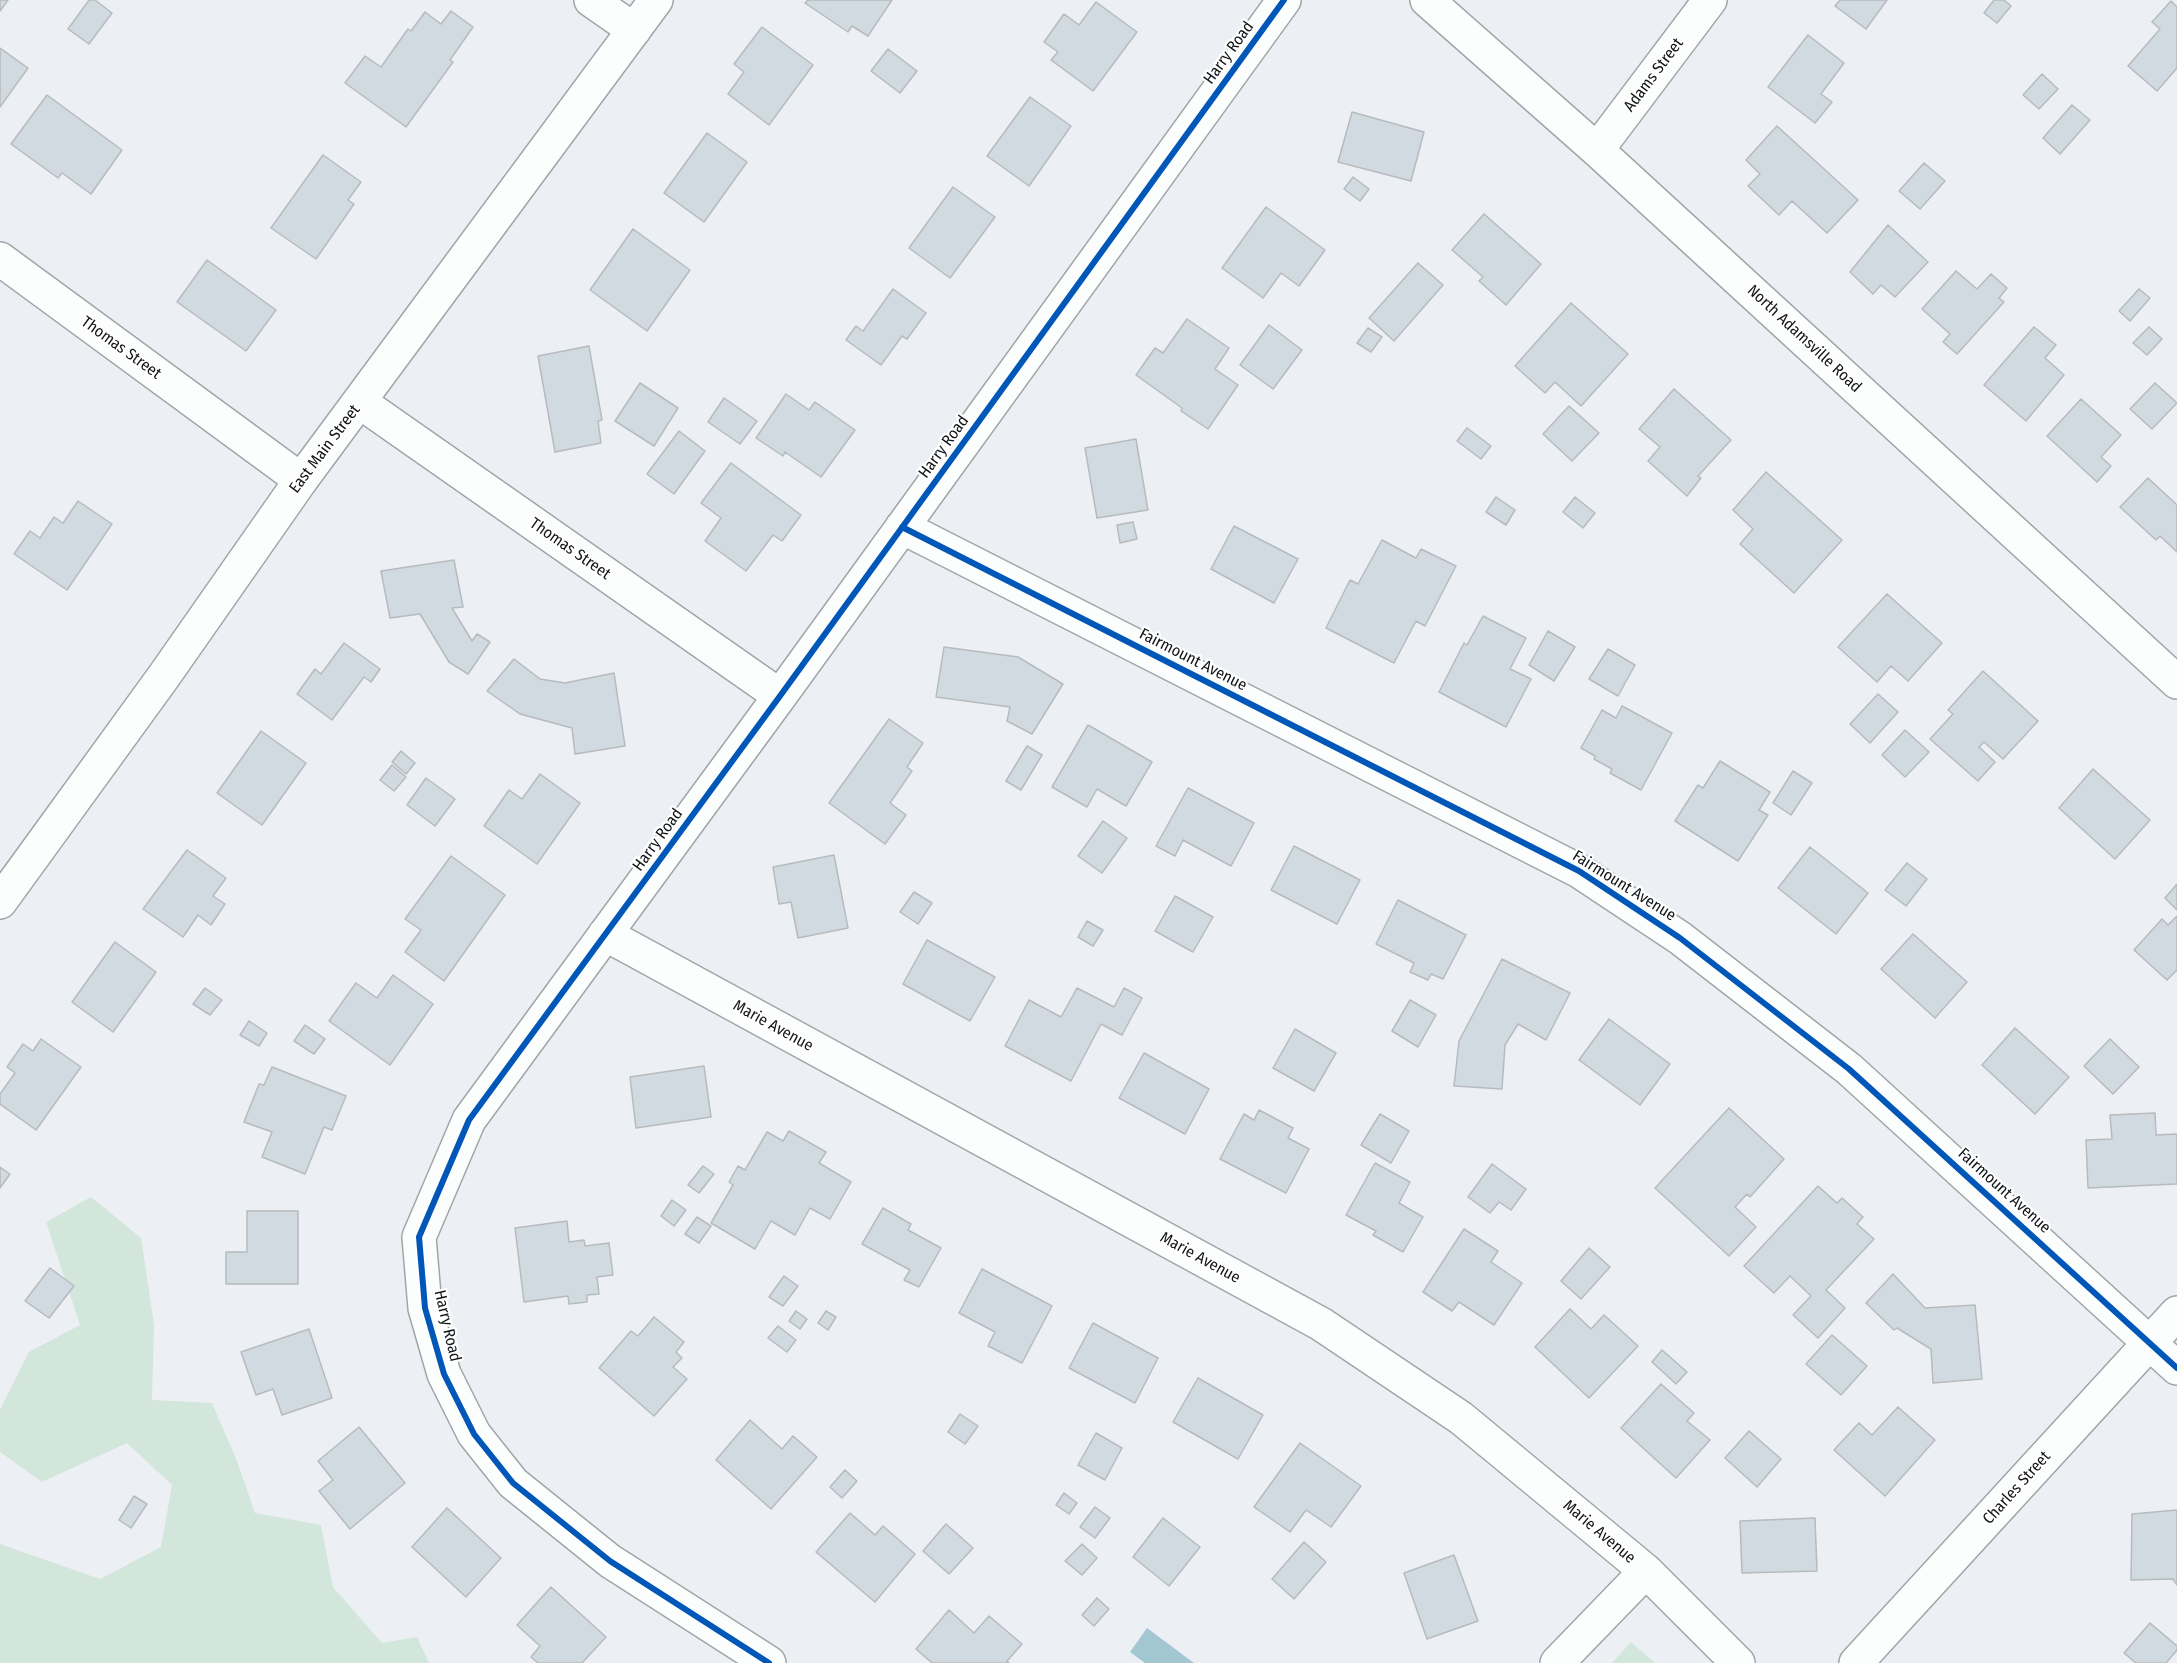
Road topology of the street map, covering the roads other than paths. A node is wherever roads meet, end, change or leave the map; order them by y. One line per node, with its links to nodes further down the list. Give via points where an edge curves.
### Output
1 (591, 0): 6 (street)
2 (656, 0): 6 (street, East Main Street)
3 (1284, 0): 11 (street, Harry Road)
4 (1427, 0): 7 (street, North Adamsville Road)
5 (1710, 0): 7 (street, Adams Street)
6 (634, 30): 9 (street, East Main Street)
7 (1597, 150): 12 (street, North Adamsville Road)
8 (0, 259): 10 (street, Thomas Street)
9 (360, 402): 10 (street, East Main Street); 13 (street, Thomas Street)
10 (301, 480): 14 (street, East Main Street, via 165,676)
11 (902, 527): 13 (street, Harry Road); 17 (street, Fairmount Avenue, via 1579,871 1680,938 1849,1069)
12 (2177, 682)
13 (780, 696): 15 (street, Harry Road)
14 (0, 902)
15 (605, 934): 19 (street, Marie Avenue, via 1321,1324 1461,1418); 20 (street, Harry Road, via 469,1120 419,1238 425,1308 444,1374 474,1434 513,1483 610,1561)
16 (2177, 1313): 17 (street, Charles Street)
17 (2150, 1342): 18 (street, Fairmount Avenue); 23 (street, Charles Street)
18 (2177, 1368)
19 (1646, 1571): 21 (street); 22 (street, Marie Avenue)
20 (769, 1663)
21 (1557, 1663)
22 (1738, 1663)
23 (1856, 1663)

